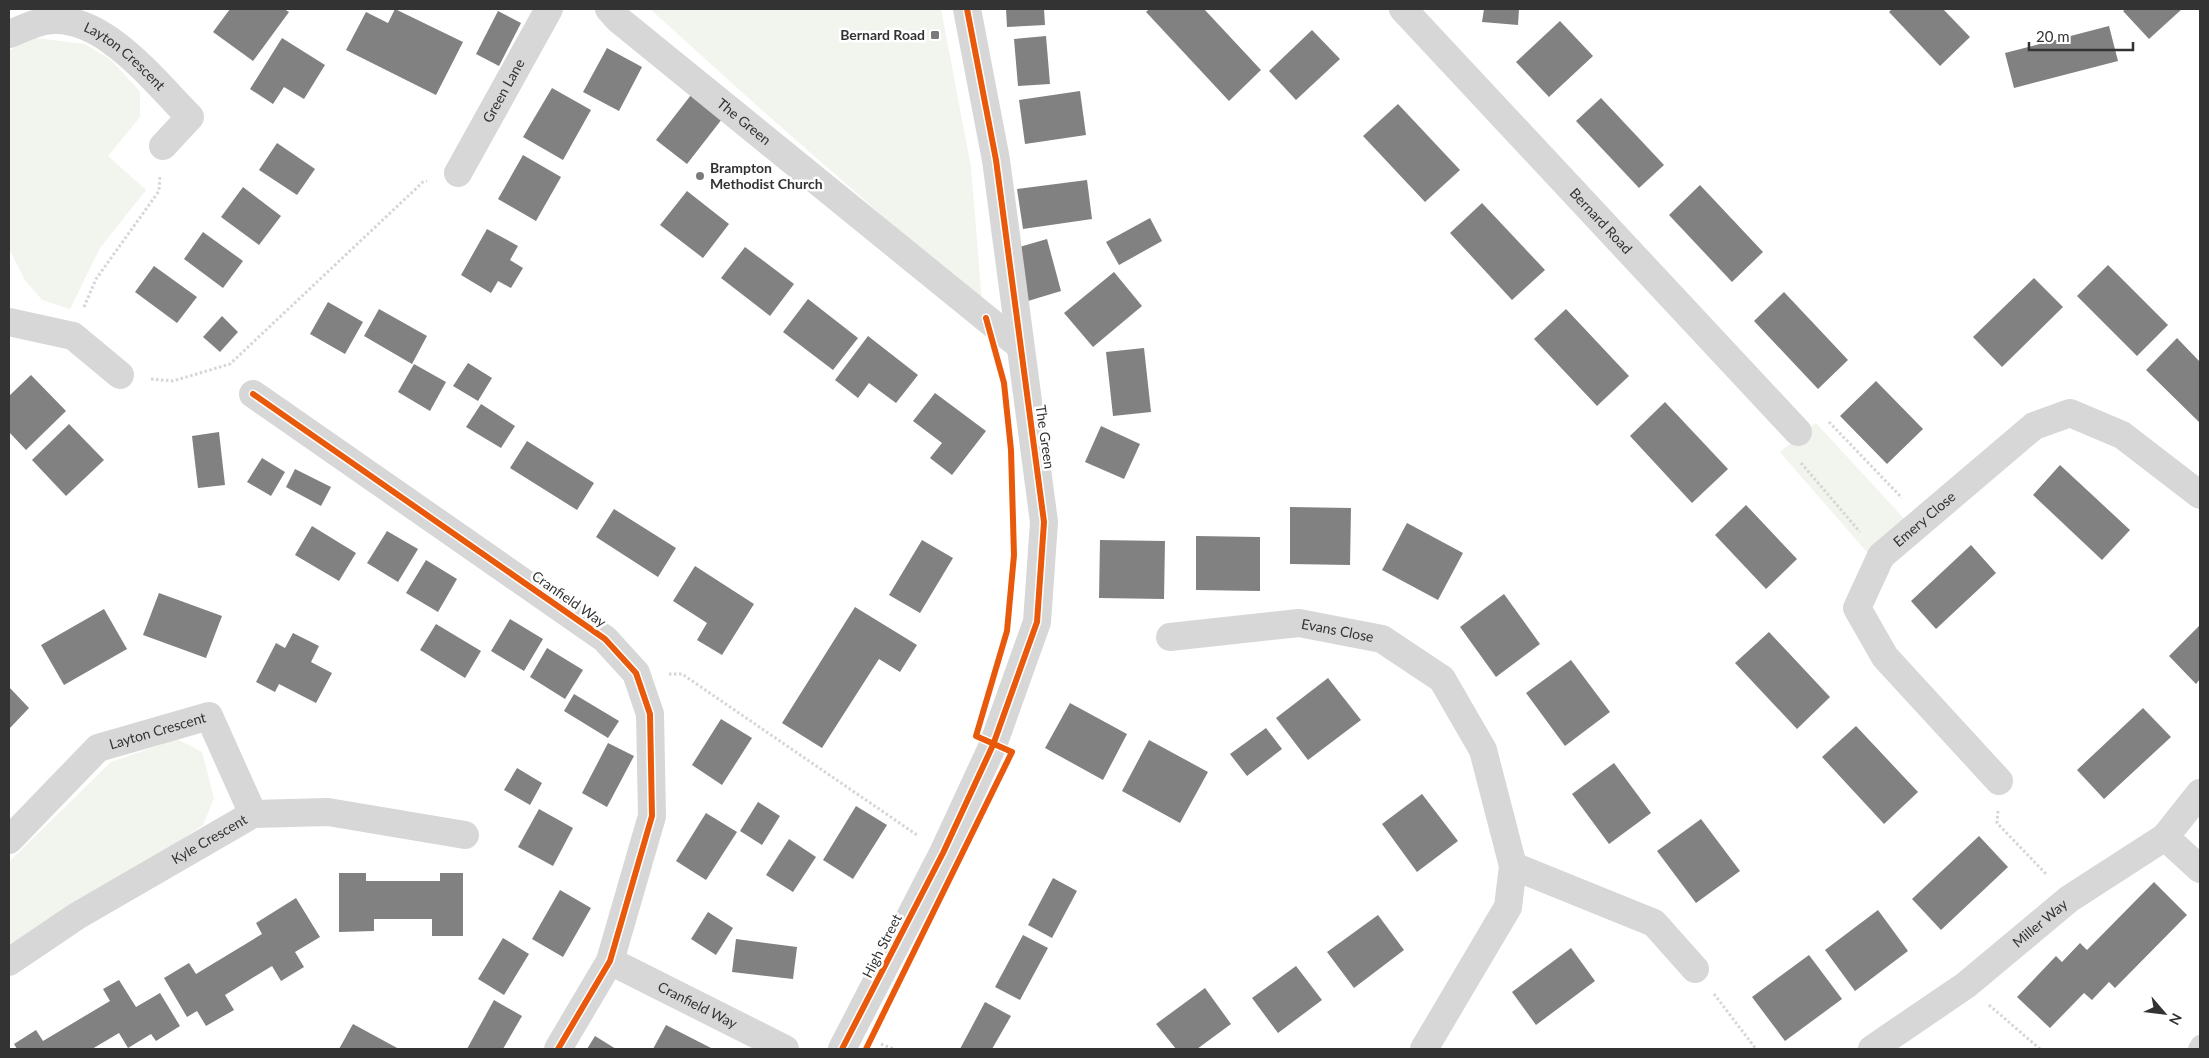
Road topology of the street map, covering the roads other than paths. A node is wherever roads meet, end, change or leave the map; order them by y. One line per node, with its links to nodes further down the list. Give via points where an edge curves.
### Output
1 (549, 9): 7 (street, Green Lane)
2 (609, 9): 9 (street, The Green)
3 (967, 9): 9 (street, The Green, via 996,160)
4 (1403, 9): 12 (street, Bernard Road)
5 (9, 34): 6 (street, Layton Crescent, via 45,21 81,23 118,46 190,116)
6 (163, 146)
7 (458, 174)
8 (9, 322): 10 (street, via 73,336)
9 (1020, 346): 21 (street, The Green, via 1044,522 1037,622 993,744)
10 (120, 375)
11 (253, 394): 24 (street, Cranfield Way, via 605,639 636,673 650,714 652,816)
12 (1798, 432)
13 (2200, 495): 15 (street, Emery Close, via 2122,435 2070,413 2034,426 1881,556 1857,608 1885,657)
14 (1170, 636): 22 (street, Evans Close, via 1299,623 1382,639 1442,679 1483,750)
15 (1999, 781)
16 (2200, 793): 19 (street, Miller Way)
17 (253, 814): 18 (street, Kyle Crescent, via 328,812); 20 (street, Layton Crescent, via 209,716 98,748); 25 (street, Kyle Crescent, via 77,916)
18 (465, 835)
19 (2165, 837): 23 (street); 32 (street, Miller Way, via 2070,899 1966,985)
20 (9, 840)
21 (943, 854): 30 (street, High Street)
22 (1513, 866): 26 (street, via 1654,924); 31 (street, Evans Close, via 1508,907)
23 (2200, 869)
24 (610, 961): 28 (street, Cranfield Way); 29 (street, Cranfield Way)
25 (9, 962)
26 (1695, 969)
27 (2200, 1044): 33 (lane)
28 (558, 1049)
29 (785, 1049)
30 (842, 1049)
31 (1424, 1049)
32 (1872, 1049)
33 (2197, 1049)

